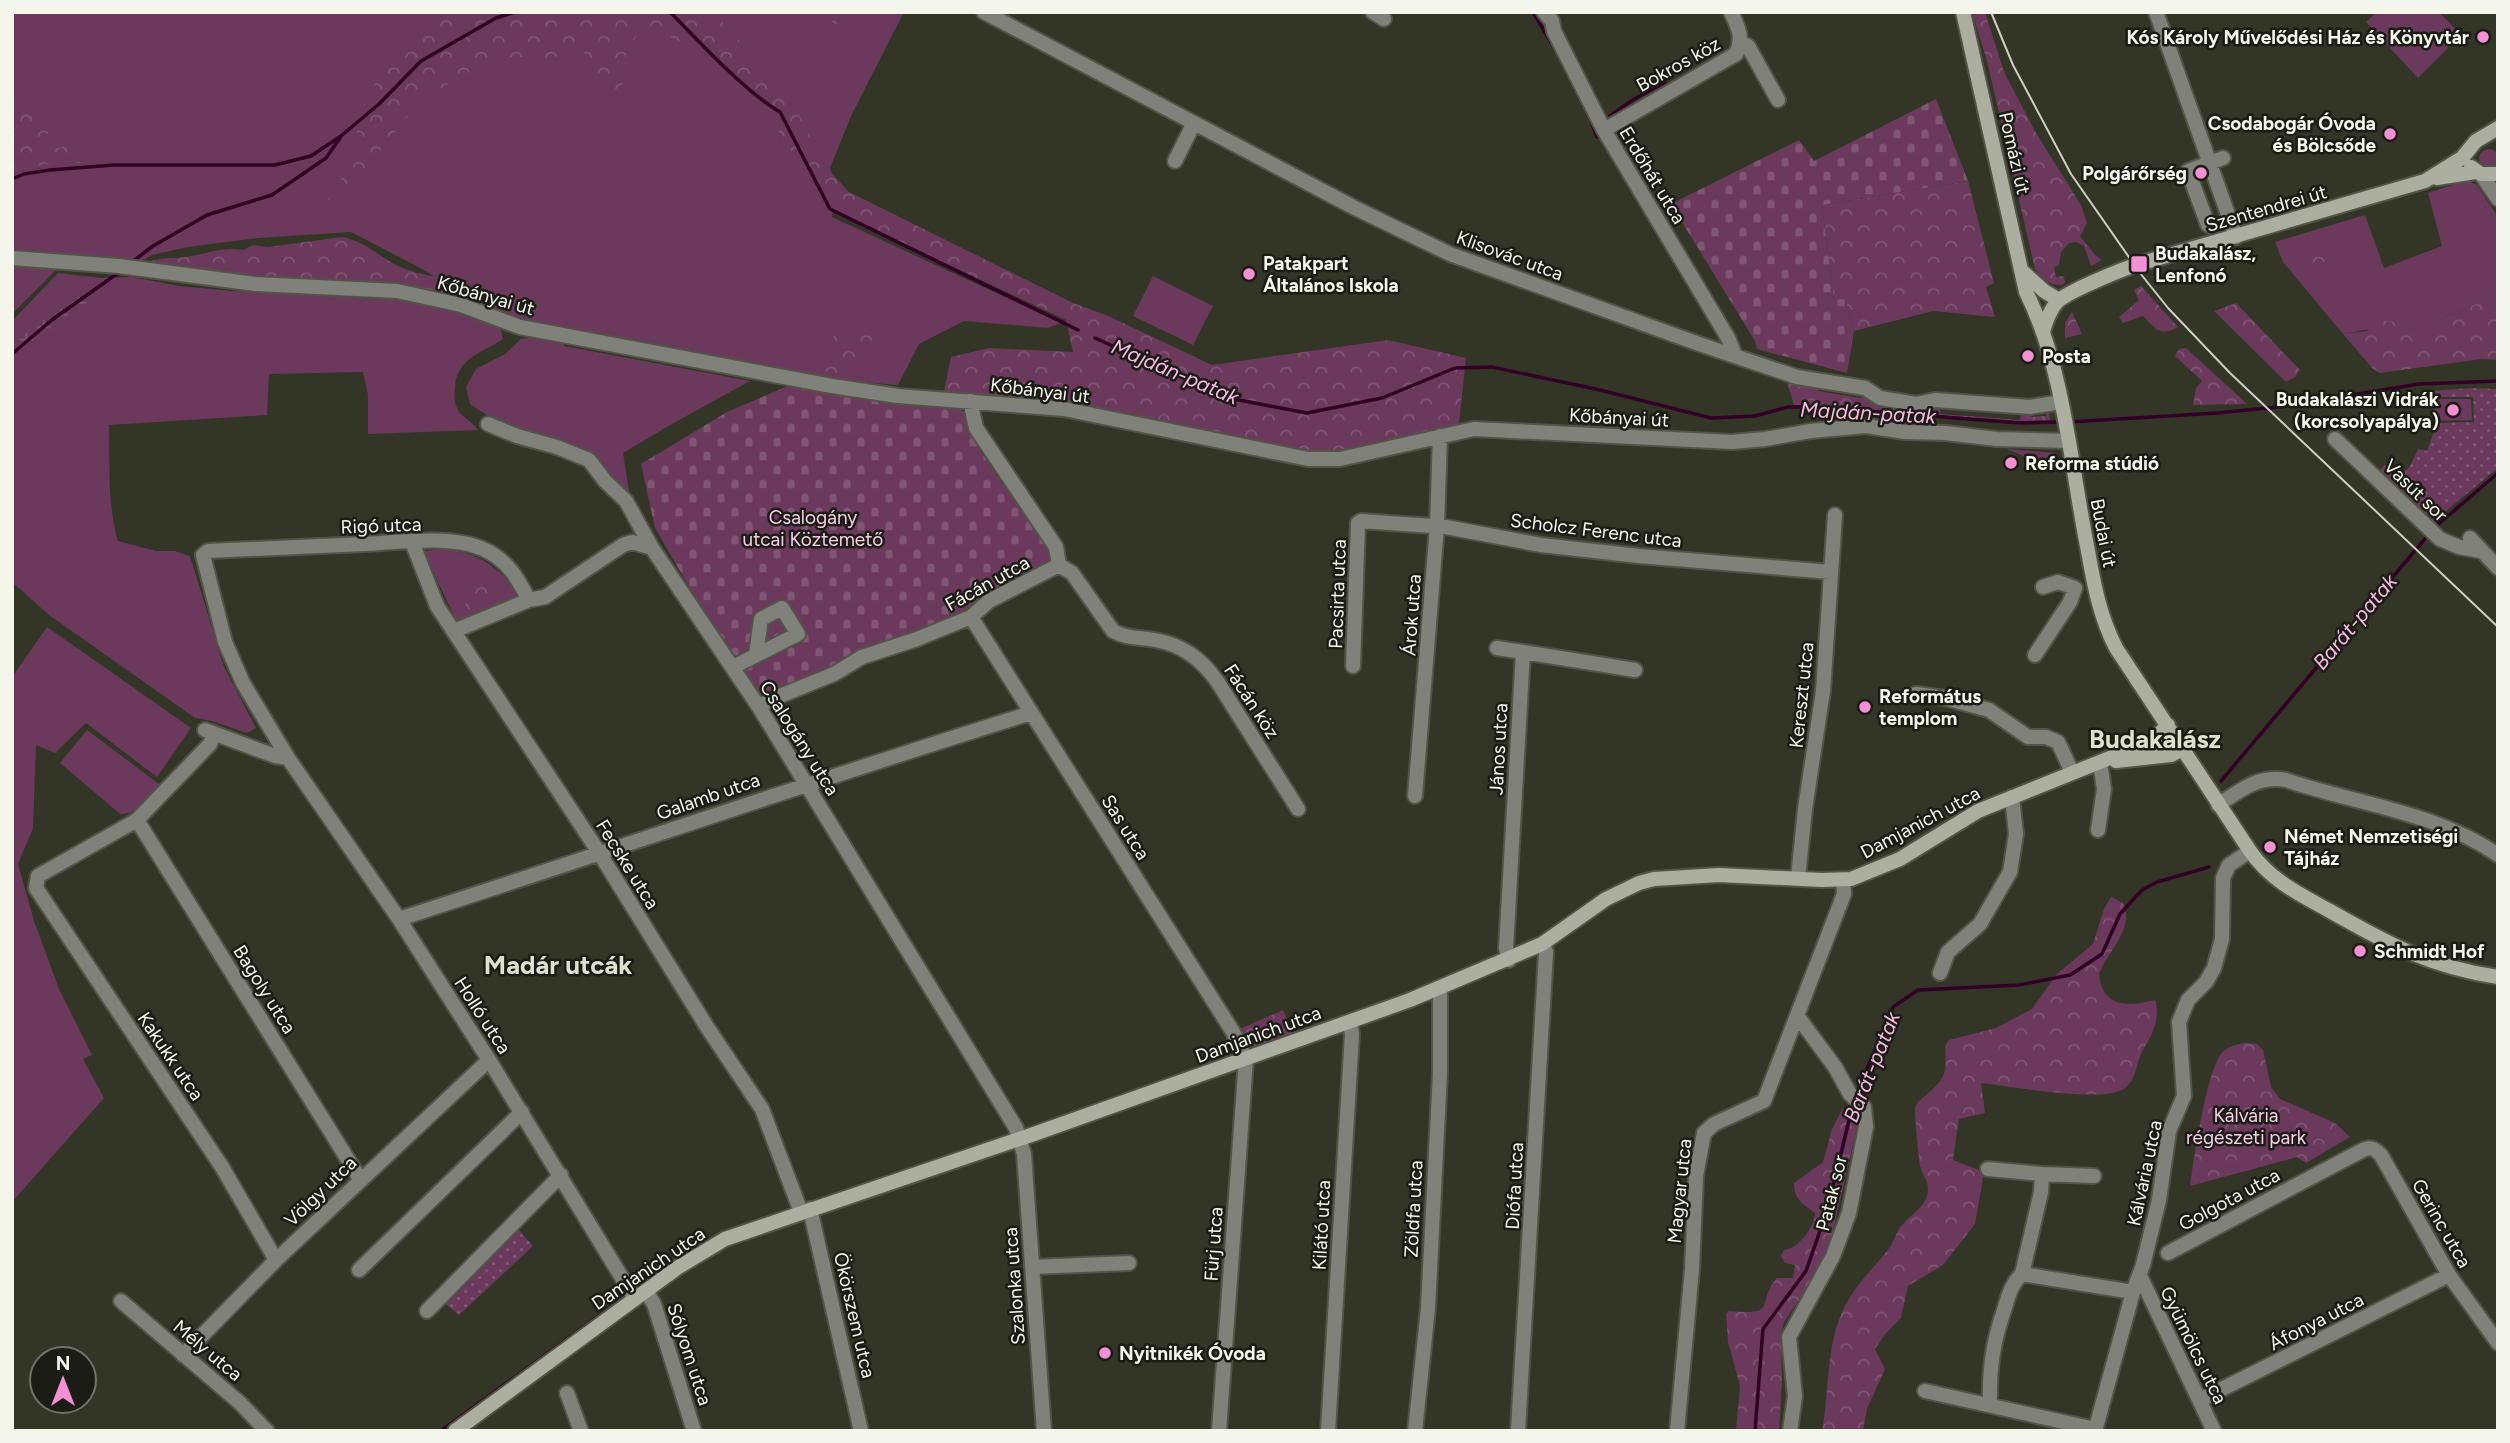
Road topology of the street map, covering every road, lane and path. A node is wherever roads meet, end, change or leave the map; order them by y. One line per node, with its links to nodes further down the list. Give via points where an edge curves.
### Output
1 (984, 12): 8 (street, Klisovác utca)
2 (1544, 12): 10 (street, Erdőhát utca)
3 (1731, 12): 6 (street)
4 (1963, 12): 22 (main road, Pomázi út)
5 (2156, 12): 13 (street)
6 (1741, 42): 7 (street, Bokros köz, via 1748,46); 10 (street, Bokros köz, via 1736,54)
7 (1778, 100)
8 (1194, 123): 14 (street); 26 (street, Klisovác utca, via 1450,254)
9 (2498, 128): 11 (main road, Szentendrei út)
10 (1604, 130): 26 (street, Erdőhát utca)
11 (2491, 138): 12 (main road, Szentendrei út, via 2476,141)
12 (2468, 149): 15 (main road, via 2468,163); 17 (main road, Szentendrei út, via 2462,158)
13 (2217, 160): 19 (street, via 2188,171); 20 (street)
14 (1175, 161)
15 (2478, 173): 16 (main road); 17 (main road); 18 (street)
16 (2498, 174): 18 (street)
17 (2425, 181): 20 (main road, Szentendrei út)
18 (2498, 197)
19 (2208, 225)
20 (2236, 237): 23 (main road, Szentendrei út, via 2134,265)
21 (12, 258): 27 (street, Kőbányai út, via 256,284 397,291 461,305 520,327 898,397)
22 (2023, 272): 23 (main road); 24 (main road, Pomázi út)
23 (2053, 300): 24 (main road); 25 (main road)
24 (2034, 305): 25 (main road, Budai út)
25 (2043, 332): 28 (main road, Budai út)
26 (1735, 355): 28 (street, Klisovác utca, via 1797,377 1861,387 1880,398 1909,403 1935,400)
27 (970, 401): 30 (street, Kőbányai út, via 1064,409 1308,459 1340,459); 41 (street, Fácán utca, via 976,428 1056,547)
28 (2061, 407): 31 (main road, Budai út)
29 (488, 424): 38 (street, Csalogány utca, via 589,460 626,501)
30 (1440, 436): 31 (street, Kőbányai út, via 1492,429 1732,442 1866,426 2052,442); 35 (street, Árok utca)
31 (2067, 437): 44 (main road, Budai út)
32 (2335, 439): 40 (street, Vasút sor, via 2432,531 2459,547)
33 (1835, 515): 43 (street, Kereszt utca)
34 (1358, 523): 35 (street, Scholcz Ferenc utca); 54 (street, Pacsirta utca)
35 (1437, 526): 43 (street, Scholcz Ferenc utca, via 1541,545); 66 (street, Árok utca)
36 (2470, 538): 40 (street, Vasút sor)
37 (412, 542): 39 (street, Rigó utca); 47 (street, Rigó utca, via 456,543 484,550 513,572); 49 (street, Fecske utca, via 437,606)
38 (652, 548): 47 (street, via 632,542 623,545 545,597); 55 (street, Csalogány utca)
39 (208, 551): 62 (street, Holló utca, via 203,561 232,663)
40 (2481, 551): 42 (street, Vasút sor)
41 (1059, 565): 48 (street, Fácán utca, via 989,601); 69 (street, Fácán köz, via 1072,573 1113,631 1178,646 1206,665)
42 (2498, 568)
43 (1830, 572): 75 (street, Kereszt utca, via 1824,691)
44 (2094, 585): 46 (street); 60 (main road, Budai út, via 2116,648)
45 (2043, 587): 46 (street, via 2058,582)
46 (2076, 588): 53 (street)
47 (530, 600): 49 (street)
48 (971, 617): 58 (street, Fácán utca, via 862,657); 59 (street, Sas utca)
49 (454, 631): 73 (street, Fecske utca)
50 (1497, 648): 51 (street)
51 (1523, 652): 56 (street); 79 (street, János utca, via 1506,948)
52 (756, 655): 55 (street)
53 (2035, 655)
54 (1353, 666)
55 (733, 667): 58 (street, Csalogány utca)
56 (1635, 670)
57 (1916, 694): 64 (street, via 1989,710 2028,737 2058,742)
58 (759, 707): 65 (street, Csalogány utca)
59 (1031, 713): 65 (street, Galamb utca); 85 (street, Sas utca)
60 (2168, 725): 61 (main road, Budai út); 63 (main road, via 2152,741)
61 (2182, 749): 63 (main road); 68 (main road, Budai út)
62 (288, 758): 70 (street, via 209,732 210,744); 77 (street, Holló utca)
63 (2100, 762): 64 (main road, Damjanich utca); 71 (street, via 2105,789)
64 (2072, 772): 67 (main road, Damjanich utca)
65 (806, 783): 73 (street, Galamb utca); 88 (street, Csalogány utca)
66 (1415, 796)
67 (2012, 797): 76 (main road, Damjanich utca, via 1978,811 1900,859); 80 (street, via 2016,834 2010,872 1980,923 1948,952)
68 (2218, 804): 72 (main road, Budai út); 74 (street, via 2259,780 2275,778 2431,822 2472,838)
69 (1298, 809)
70 (137, 820): 94 (street, Bagoly utca); 97 (street, Kakukk utca, via 38,876 36,888 222,1167)
71 (2098, 830)
72 (2250, 851): 81 (main road, via 2276,880 2390,944 2442,966); 103 (street, Kálvária utca, via 2229,865 2223,878 2222,939 2214,968 2188,1000 2179,1022 2184,1096 2169,1131 2159,1200)
73 (600, 854): 77 (street, Galamb utca); 95 (street, Fecske utca, via 762,1110)
74 (2498, 855)
75 (1798, 878): 76 (main road, Damjanich utca); 78 (main road, Damjanich utca, via 1719,875 1654,879 1606,899)
76 (1843, 880): 83 (street, Magyar utca, via 1844,894)
77 (399, 919): 86 (street, Holló utca)
78 (1542, 944): 79 (main road, Damjanich utca); 124 (street, Diófa utca, via 1546,952)
79 (1509, 960): 82 (main road, Damjanich utca)
80 (1940, 973)
81 (2498, 977)
82 (1440, 988): 84 (main road, Damjanich utca); 123 (street, Zöldfa utca, via 1428,1308)
83 (1798, 1017): 125 (street, Magyar utca, via 1764,1101 1704,1133 1696,1176); 126 (street, Patak sor, via 1850,1094 1864,1107 1866,1127 1849,1213 1833,1255 1789,1337 1795,1396)
84 (1350, 1023): 85 (main road, Damjanich utca); 122 (street, Kilátó utca)
85 (1246, 1059): 88 (main road, Damjanich utca); 121 (street, Fürj utca)
86 (489, 1060): 87 (street, Holló utca); 94 (street, Völgy utca)
87 (522, 1112): 92 (street, Holló utca); 100 (street)
88 (1020, 1138): 95 (main road, Damjanich utca); 99 (street, Szalonka utca)
89 (2381, 1155): 96 (street, Golgota utca, via 2367,1147); 102 (street, Gerinc utca)
90 (1988, 1169): 91 (street)
91 (2042, 1174): 93 (street); 101 (street)
92 (561, 1175): 105 (street, Holló utca); 107 (street)
93 (2094, 1176)
94 (360, 1179): 97 (street, Völgy utca)
95 (806, 1210): 105 (main road, Damjanich utca, via 725,1239); 119 (street, Ökörszem utca)
96 (2168, 1253)
97 (276, 1260): 109 (street, Völgy utca)
98 (1129, 1263): 99 (street)
99 (1032, 1267): 120 (street, Szalonka utca)
100 (359, 1270)
101 (2022, 1274): 104 (street); 113 (street, via 2014,1281 1994,1339)
102 (2449, 1275): 108 (street, Gerinc utca); 112 (street, Áfonya utca)
103 (2140, 1276): 104 (street, Kálvária utca); 112 (street, Gyümölcs utca)
104 (2133, 1292): 114 (street)
105 (640, 1295): 116 (main road, Damjanich utca); 118 (street, Sólyom utca, via 654,1304)
106 (121, 1301): 109 (street, Mély utca)
107 (427, 1311)
108 (2498, 1343)
109 (183, 1355): 115 (street, Mély utca)
110 (1925, 1391): 113 (street)
111 (567, 1393): 117 (street)
112 (2200, 1400): 127 (street, Gyümölcs utca)
113 (1990, 1405): 114 (street)
114 (2095, 1430)
115 (267, 1431)
116 (454, 1431)
117 (581, 1431)
118 (694, 1431)
119 (861, 1431)
120 (1044, 1431)
121 (1219, 1431)
122 (1328, 1431)
123 (1415, 1431)
124 (1518, 1431)
125 (1677, 1431)
126 (1790, 1431)
127 (2214, 1431)

